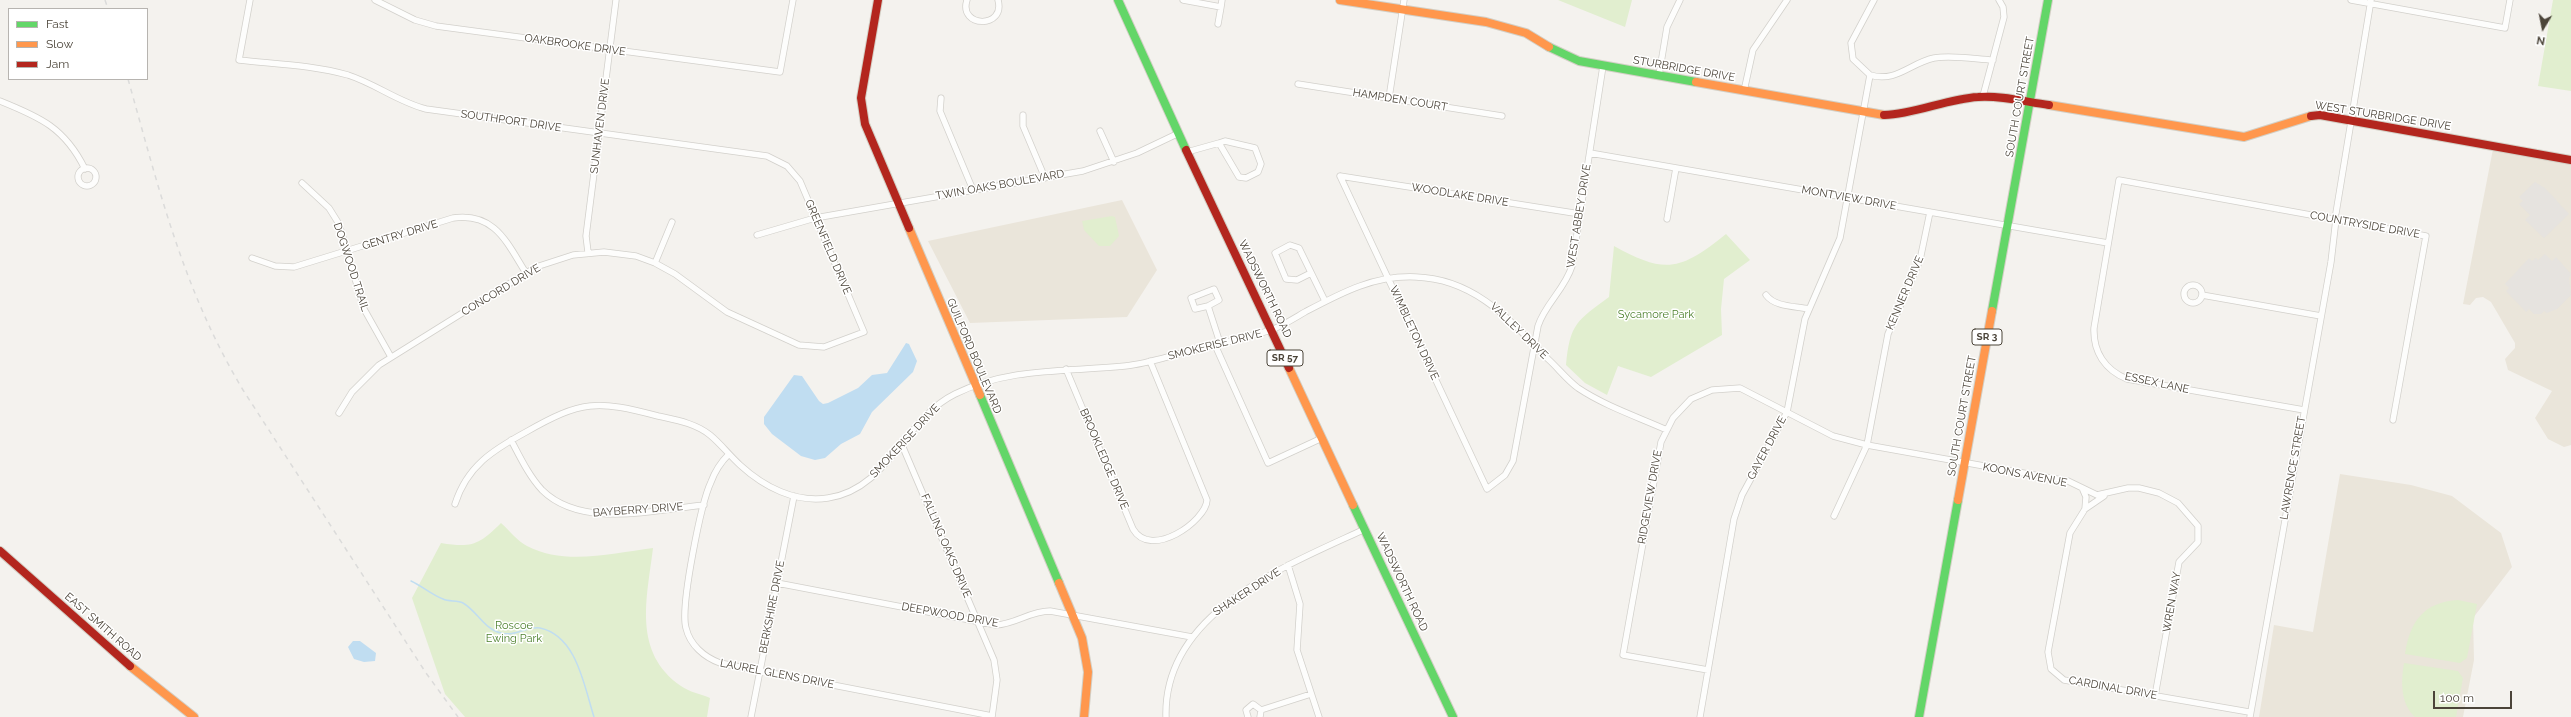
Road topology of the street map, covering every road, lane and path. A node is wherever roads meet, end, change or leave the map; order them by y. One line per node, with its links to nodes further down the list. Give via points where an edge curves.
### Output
1 (250, 0): 41 (street, SOUTHPORT DRIVE, via 239,60 329,71 349,76 399,101 426,109)
2 (375, 0): 24 (street, OAKBROOKE DRIVE, via 415,20 436,26)
3 (616, 0): 24 (street, SUNHAVEN DRIVE)
4 (793, 0): 24 (street, OAKBROOKE DRIVE, via 780,72)
5 (878, 0): 57 (main road, GUILFORD BOULEVARD, via 861,107 865,124)
6 (967, 0): 7 (street, via 967,13 970,18 980,23 986,23 995,17 999,7)
7 (998, 0)
8 (1118, 0): 42 (main road, WADSWORTH ROAD / SR 57)
9 (1183, 0): 21 (street)
10 (1222, 0): 21 (street)
11 (1340, 0): 22 (main road, STURBRIDGE DRIVE)
12 (1404, 0): 22 (street)
13 (1680, 0): 28 (street, via 1667,27)
14 (1787, 0): 30 (street, via 1755,46)
15 (1874, 0): 27 (street, via 1851,43 1853,60)
16 (1998, 0): 25 (street, via 2003,7 2004,17)
17 (2048, 0): 35 (main road, SOUTH COURT STREET / SR 3)
18 (2351, 0): 20 (street)
19 (2510, 0): 20 (street, via 2505,28)
20 (2371, 2): 39 (street, LAWRENCE STREET)
21 (1221, 7): 23 (street)
22 (1402, 10): 26 (main road, STURBRIDGE DRIVE, via 1493,24 1526,33 1569,58); 33 (street)
23 (1218, 24)
24 (610, 49): 41 (street, SUNHAVEN DRIVE)
25 (1993, 60): 27 (street, via 1935,58 1914,64 1897,75); 31 (street)
26 (1603, 66): 28 (main road, STURBRIDGE DRIVE); 45 (street, WEST ABBEY DRIVE)
27 (1870, 75): 36 (street, GAYER DRIVE)
28 (1659, 76): 30 (main road, STURBRIDGE DRIVE)
29 (1298, 84): 33 (street, HAMPDEN COURT)
30 (1744, 91): 36 (main road, STURBRIDGE DRIVE)
31 (1984, 96): 35 (main road, STURBRIDGE DRIVE); 36 (main road, STURBRIDGE DRIVE, via 1903,114)
32 (941, 98): 55 (street, via 940,111)
33 (1389, 98): 38 (street, HAMPDEN COURT)
34 (0, 101): 50 (street, via 49,124 70,143)
35 (2030, 102): 39 (main road, WEST STURBRIDGE DRIVE, via 2235,137 2262,134 2296,118 2313,114); 64 (main road, SOUTH COURT STREET / SR 3)
36 (1862, 112): 56 (street, GAYER DRIVE)
37 (1023, 115): 52 (street, via 1023,126)
38 (1502, 116)
39 (2352, 120): 46 (main road, WEST STURBRIDGE DRIVE); 60 (street, LAWRENCE STREET)
40 (1100, 131): 47 (street)
41 (599, 133): 48 (street, SOUTHPORT DRIVE, via 767,156); 68 (street, SUNHAVEN DRIVE, via 586,236)
42 (1179, 133): 44 (main road, WADSWORTH ROAD / SR 57); 47 (street, TWIN OAKS BOULEVARD)
43 (1219, 143): 43 (street, via 1239,177 1246,178 1258,172 1261,164 1255,148 1225,141); 44 (street)
44 (1187, 152): 80 (main road, WADSWORTH ROAD / SR 57)
45 (1590, 153): 49 (street, MONTVIEW DRIVE); 59 (street, WEST ABBEY DRIVE)
46 (2571, 160)
47 (1114, 162): 52 (street, TWIN OAKS BOULEVARD)
48 (787, 166): 61 (street, GREENFIELD DRIVE, via 800,181)
49 (1676, 168): 56 (street, MONTVIEW DRIVE); 62 (street)
50 (84, 169)
51 (1340, 176): 59 (street, WOODLAKE DRIVE); 73 (street, WIMBLETON DRIVE)
52 (1045, 178): 55 (street, TWIN OAKS BOULEVARD)
53 (2119, 180): 60 (street, COUNTRYSIDE DRIVE); 66 (street, ESSEX LANE)
54 (302, 183): 67 (street, DOGWOOD TRAIL, via 334,216)
55 (973, 190): 57 (street, TWIN OAKS BOULEVARD)
56 (1847, 198): 58 (street, MONTVIEW DRIVE); 78 (street, GAYER DRIVE, via 1838,245)
57 (898, 203): 61 (street, TWIN OAKS BOULEVARD); 87 (main road, GUILFORD BOULEVARD)
58 (1930, 212): 64 (street, MONTVIEW DRIVE); 96 (street, KENNER DRIVE, via 1920,260 1888,334)
59 (1580, 214): 83 (street, WEST ABBEY DRIVE, via 1570,274 1540,319)
60 (2336, 217): 79 (street, LAWRENCE STREET); 91 (street, COUNTRYSIDE DRIVE, via 2426,236)
61 (815, 218): 65 (street, TWIN OAKS BOULEVARD); 81 (street, GREENFIELD DRIVE)
62 (1667, 218)
63 (672, 222): 70 (street)
64 (2008, 225): 66 (street, MONTVIEW DRIVE); 98 (main road, SOUTH COURT STREET / SR 3)
65 (756, 235)
66 (2108, 243): 88 (street, ESSEX LANE, via 2094,336 2100,356 2113,371 2133,380)
67 (347, 251): 69 (street, GENTRY DRIVE, via 294,267 275,266); 72 (street, GENTRY DRIVE, via 453,218 469,217 484,221 498,231); 84 (street, DOGWOOD TRAIL, via 364,309)
68 (588, 252): 70 (street, CONCORD DRIVE, via 617,254); 72 (street, CONCORD DRIVE, via 560,258)
69 (252, 258)
70 (655, 262): 81 (street, CONCORD DRIVE, via 727,312 799,345 815,348 831,346)
71 (1311, 272): 71 (street, via 1297,246 1290,245 1275,253 1286,279 1297,280); 76 (street)
72 (526, 273): 84 (street, CONCORD DRIVE)
73 (1388, 278): 76 (street, VALLEY DRIVE, via 1349,288); 83 (street, VALLEY DRIVE, via 1431,278 1470,290 1500,310); 99 (street, WIMBLETON DRIVE)
74 (1766, 295): 78 (street, via 1778,304)
75 (2202, 295): 79 (street)
76 (1325, 301): 80 (street, VALLEY DRIVE)
77 (1208, 306): 77 (street, via 1219,300 1214,289 1190,298 1195,309); 82 (street)
78 (1808, 309): 89 (street, GAYER DRIVE)
79 (2321, 316): 88 (street, LAWRENCE STREET)
80 (1272, 330): 82 (street, SMOKERISE DRIVE); 93 (main road, WADSWORTH ROAD / SR 57)
81 (864, 332)
82 (1217, 344): 85 (street, SMOKERISE DRIVE); 93 (street, via 1268,462)
83 (1534, 345): 92 (street, VALLEY DRIVE, via 1580,389); 99 (street, WEST ABBEY DRIVE, via 1512,461 1504,475)
84 (391, 357): 90 (street, CONCORD DRIVE, via 360,381)
85 (1150, 361): 86 (street, SMOKERISE DRIVE, via 1127,366); 86 (street, BROOKLEDGE DRIVE, via 1206,495 1207,505 1200,517 1165,540 1150,542 1139,537 1133,529)
86 (1066, 369): 87 (street, SMOKERISE DRIVE, via 1018,373)
87 (975, 385): 95 (street, SMOKERISE DRIVE, via 939,404); 112 (main road, GUILFORD BOULEVARD)
88 (2304, 410): 120 (street, LAWRENCE STREET)
89 (1787, 412): 92 (street, RIDGEVIEW DRIVE, via 1740,388 1712,390 1684,404); 96 (street, RIDGEVIEW DRIVE, via 1821,431); 115 (street, GAYER DRIVE, via 1738,506)
90 (339, 413)
91 (2393, 420)
92 (1666, 430): 115 (street, RIDGEVIEW DRIVE, via 1659,446 1623,655)
93 (1322, 438): 108 (main road, WADSWORTH ROAD / SR 57)
94 (511, 440): 97 (street, SMOKERISE DRIVE, via 558,414 601,404 691,424 713,437); 103 (street, SMOKERISE DRIVE, via 489,454 474,468 462,485); 104 (street, BAYBERRY DRIVE, via 541,488 556,502 574,510 604,514)
95 (902, 445): 102 (street, SMOKERISE DRIVE, via 874,476 857,489 826,498); 113 (street, FALLING OAKS DRIVE)
96 (1867, 445): 98 (street, RIDGEVIEW DRIVE); 106 (street, KENNER DRIVE)
97 (728, 454): 102 (street, SMOKERISE DRIVE, via 747,471 770,486); 104 (street, LAUREL GLENS DRIVE, via 710,482)
98 (1965, 463): 100 (street, KOONS AVENUE, via 2068,481); 131 (main road, SOUTH COURT STREET / SR 3)
99 (1487, 489)
100 (2083, 490): 101 (street, KOONS AVENUE, via 2097,495); 105 (street, via 2086,497)
101 (2107, 494): 105 (street, CARDINAL DRIVE); 107 (street, KOONS AVENUE, via 2128,488 2149,490 2170,498)
102 (794, 496): 111 (street, BERKSHIRE DRIVE)
103 (455, 504)
104 (704, 505): 116 (street, LAUREL GLENS DRIVE, via 684,607 686,629 694,645 713,660)
105 (2085, 509): 118 (street, CARDINAL DRIVE, via 2074,525 2068,541 2048,664 2054,674 2064,680)
106 (1834, 516)
107 (2193, 518): 118 (street, WREN WAY, via 2198,526 2199,537 2195,546 2179,562)
108 (1364, 529): 110 (street, SHAKER DRIVE); 129 (main road, WADSWORTH ROAD / SR 57)
109 (0, 551): 122 (main road, EAST SMITH ROAD, via 153,686)
110 (1288, 565): 114 (street, SHAKER DRIVE, via 1220,608); 117 (street, via 1300,604 1297,650)
111 (777, 582): 113 (street, DEEPWOOD DRIVE); 116 (street, BERKSHIRE DRIVE)
112 (1072, 615): 113 (street, DEEPWOOD DRIVE, via 1044,611 1004,625); 114 (street, DEEPWOOD DRIVE); 124 (main road, GUILFORD BOULEVARD, via 1082,638 1087,661 1088,684)
113 (978, 622): 121 (street, FALLING OAKS DRIVE, via 996,670 997,691)
114 (1192, 637): 125 (street, SHAKER DRIVE, via 1172,675)
115 (1708, 670): 130 (street, GAYER DRIVE)
116 (760, 671): 121 (street, LAUREL GLENS DRIVE); 123 (street, BERKSHIRE DRIVE)
117 (1311, 694): 119 (street); 128 (street)
118 (2155, 696): 120 (street, CARDINAL DRIVE)
119 (1261, 710): 126 (street, via 1258,706 1251,705 1246,710); 127 (street)
120 (2249, 714)
121 (992, 716)
122 (194, 717)
123 (751, 717)
124 (1084, 717)
125 (1166, 717)
126 (1248, 717)
127 (1260, 717)
128 (1319, 717)
129 (1453, 717)
130 (1700, 717)
131 (1919, 717)

